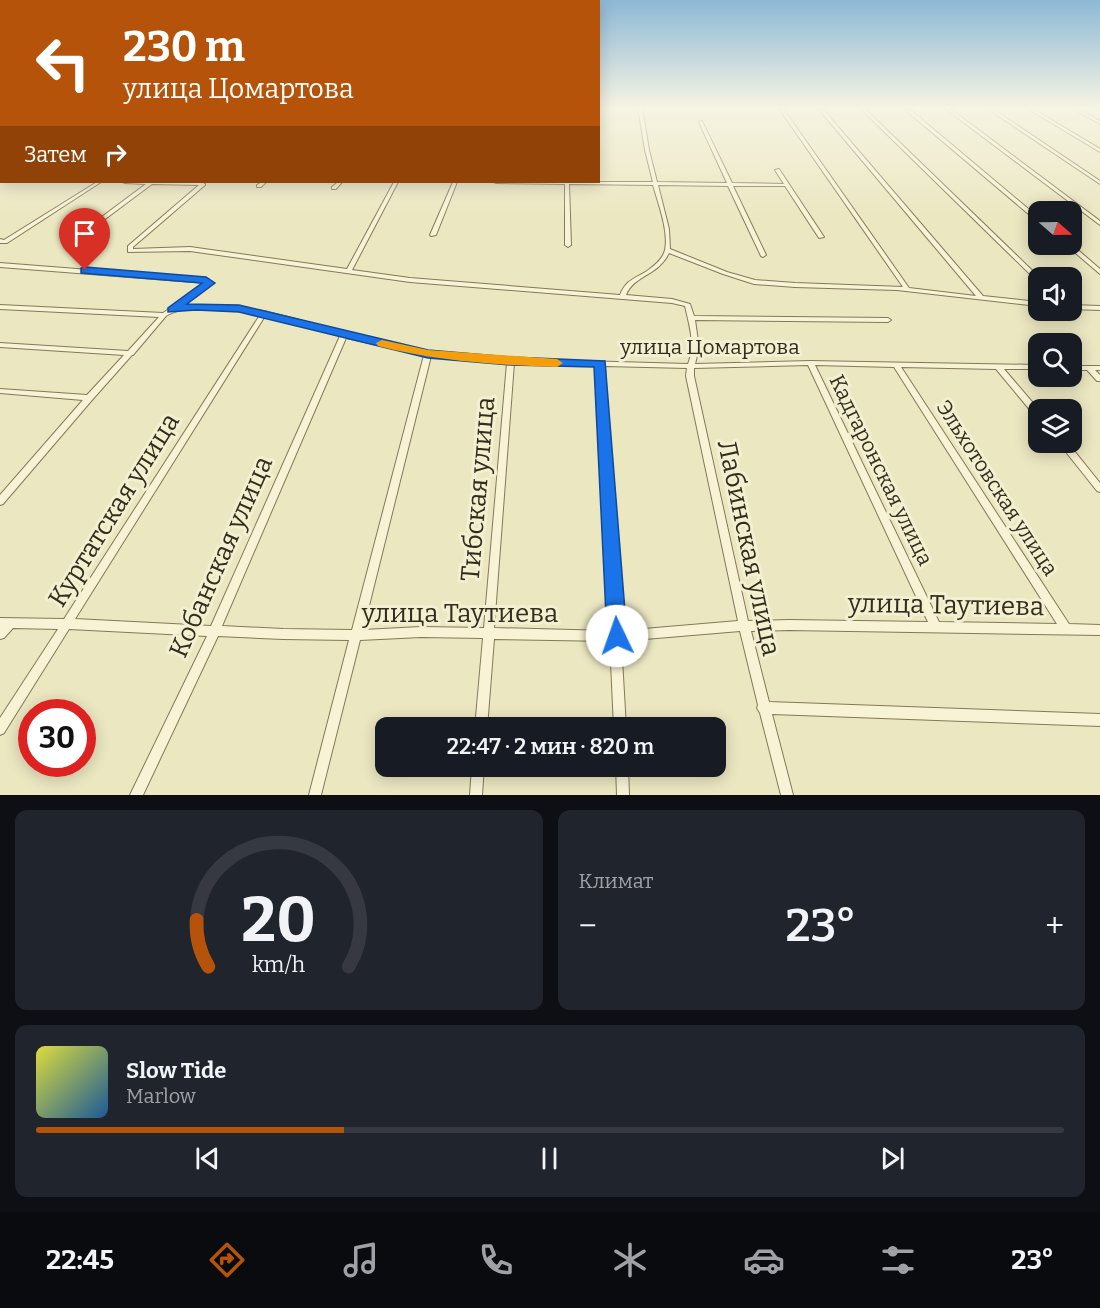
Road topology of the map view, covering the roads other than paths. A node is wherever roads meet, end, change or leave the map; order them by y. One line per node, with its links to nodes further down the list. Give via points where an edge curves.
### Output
1 (647, 144): 18 (street)
2 (712, 144): 20 (street)
3 (806, 144): 37 (street)
4 (850, 144): 39 (street)
5 (899, 144): 34 (street)
6 (948, 144): 23 (street)
7 (995, 144): 24 (street)
8 (1042, 144): 19 (street)
9 (777, 170): 21 (street)
10 (600, 182): 18 (street)
11 (97, 183): 27 (street, via 5,242)
12 (151, 183): 28 (street)
13 (204, 183): 35 (street, via 129,249 190,249)
14 (339, 183): 22 (street)
15 (395, 183): 35 (street)
16 (455, 183): 25 (street)
17 (567, 183): 29 (street)
18 (655, 183): 20 (street); 30 (street, via 666,227)
19 (1100, 183)
20 (732, 184): 21 (street); 31 (street)
21 (787, 185): 26 (street)
22 (334, 188)
23 (1028, 212)
24 (1100, 223)
25 (433, 235)
26 (821, 237)
27 (0, 241)
28 (71, 242)
29 (568, 245)
30 (667, 250): 37 (street, via 754,282); 38 (street, via 649,274 626,287)
31 (762, 255)
32 (1080, 255): 36 (street)
33 (0, 265): 44 (street, via 210,283)
34 (1028, 269)
35 (348, 272): 38 (street, via 489,288)
36 (1100, 272)
37 (908, 290): 39 (street)
38 (622, 297): 46 (street, via 682,303 688,305)
39 (981, 298): 40 (street)
40 (1028, 303)
41 (0, 307): 47 (street)
42 (1082, 307): 43 (street)
43 (1100, 308)
44 (172, 310): 45 (street, улица Цомартова, via 221,307); 47 (street)
45 (264, 313): 49 (street, улица Цомартова); 71 (street, Куртатская улица)
46 (689, 314): 48 (street); 57 (street, Лабинская улица, via 696,352)
47 (164, 315): 51 (street)
48 (888, 320)
49 (344, 334): 52 (street, улица Цомартова); 76 (street, Кобанская улица)
50 (0, 345): 51 (street)
51 (131, 353): 65 (street)
52 (428, 354): 53 (street, улица Цомартова); 79 (street)
53 (511, 361): 55 (street, улица Цомартова); 77 (street, Тибская улица)
54 (810, 363): 56 (street, улица Цомартова); 57 (street, улица Цомартова); 73 (street, Кадгаронская улица)
55 (601, 364): 57 (street, улица Цомартова); 80 (street)
56 (896, 365): 58 (street, улица Цомартова); 74 (street, Эльхотовская улица)
57 (689, 366): 72 (street, Лабинская улица)
58 (999, 367): 59 (street, улица Цомартова); 66 (street)
59 (1028, 367)
60 (1082, 368): 61 (street)
61 (1089, 368): 62 (street); 63 (street)
62 (1100, 368)
63 (1100, 379)
64 (0, 391): 65 (street)
65 (89, 398): 69 (street)
66 (1028, 402)
67 (1071, 453): 68 (street)
68 (1100, 489)
69 (0, 501)
70 (5, 623): 71 (street, улица Таутиева); 78 (street)
71 (68, 624): 76 (street, улица Таутиева); 85 (street, Куртатская улица)
72 (744, 626): 73 (street, улица Таутиева); 80 (street, улица Таутиева); 81 (street, Лабинская улица)
73 (936, 626): 74 (street, улица Таутиева)
74 (1067, 630): 75 (street, улица Таутиева)
75 (1100, 630)
76 (214, 632): 79 (street, улица Таутиева); 88 (street, Кобанская улица)
77 (489, 633): 79 (street, улица Таутиева); 80 (street, улица Таутиева); 82 (street, Тибская улица)
78 (0, 634)
79 (357, 635): 89 (street)
80 (617, 636): 83 (street)
81 (763, 708): 84 (street); 92 (street, Лабинская улица)
82 (482, 717)
83 (620, 717)
84 (1100, 720)
85 (0, 729)
86 (477, 777): 90 (street)
87 (622, 777): 91 (street)
88 (136, 795)
89 (315, 795)
90 (476, 795)
91 (623, 795)
92 (787, 795)

